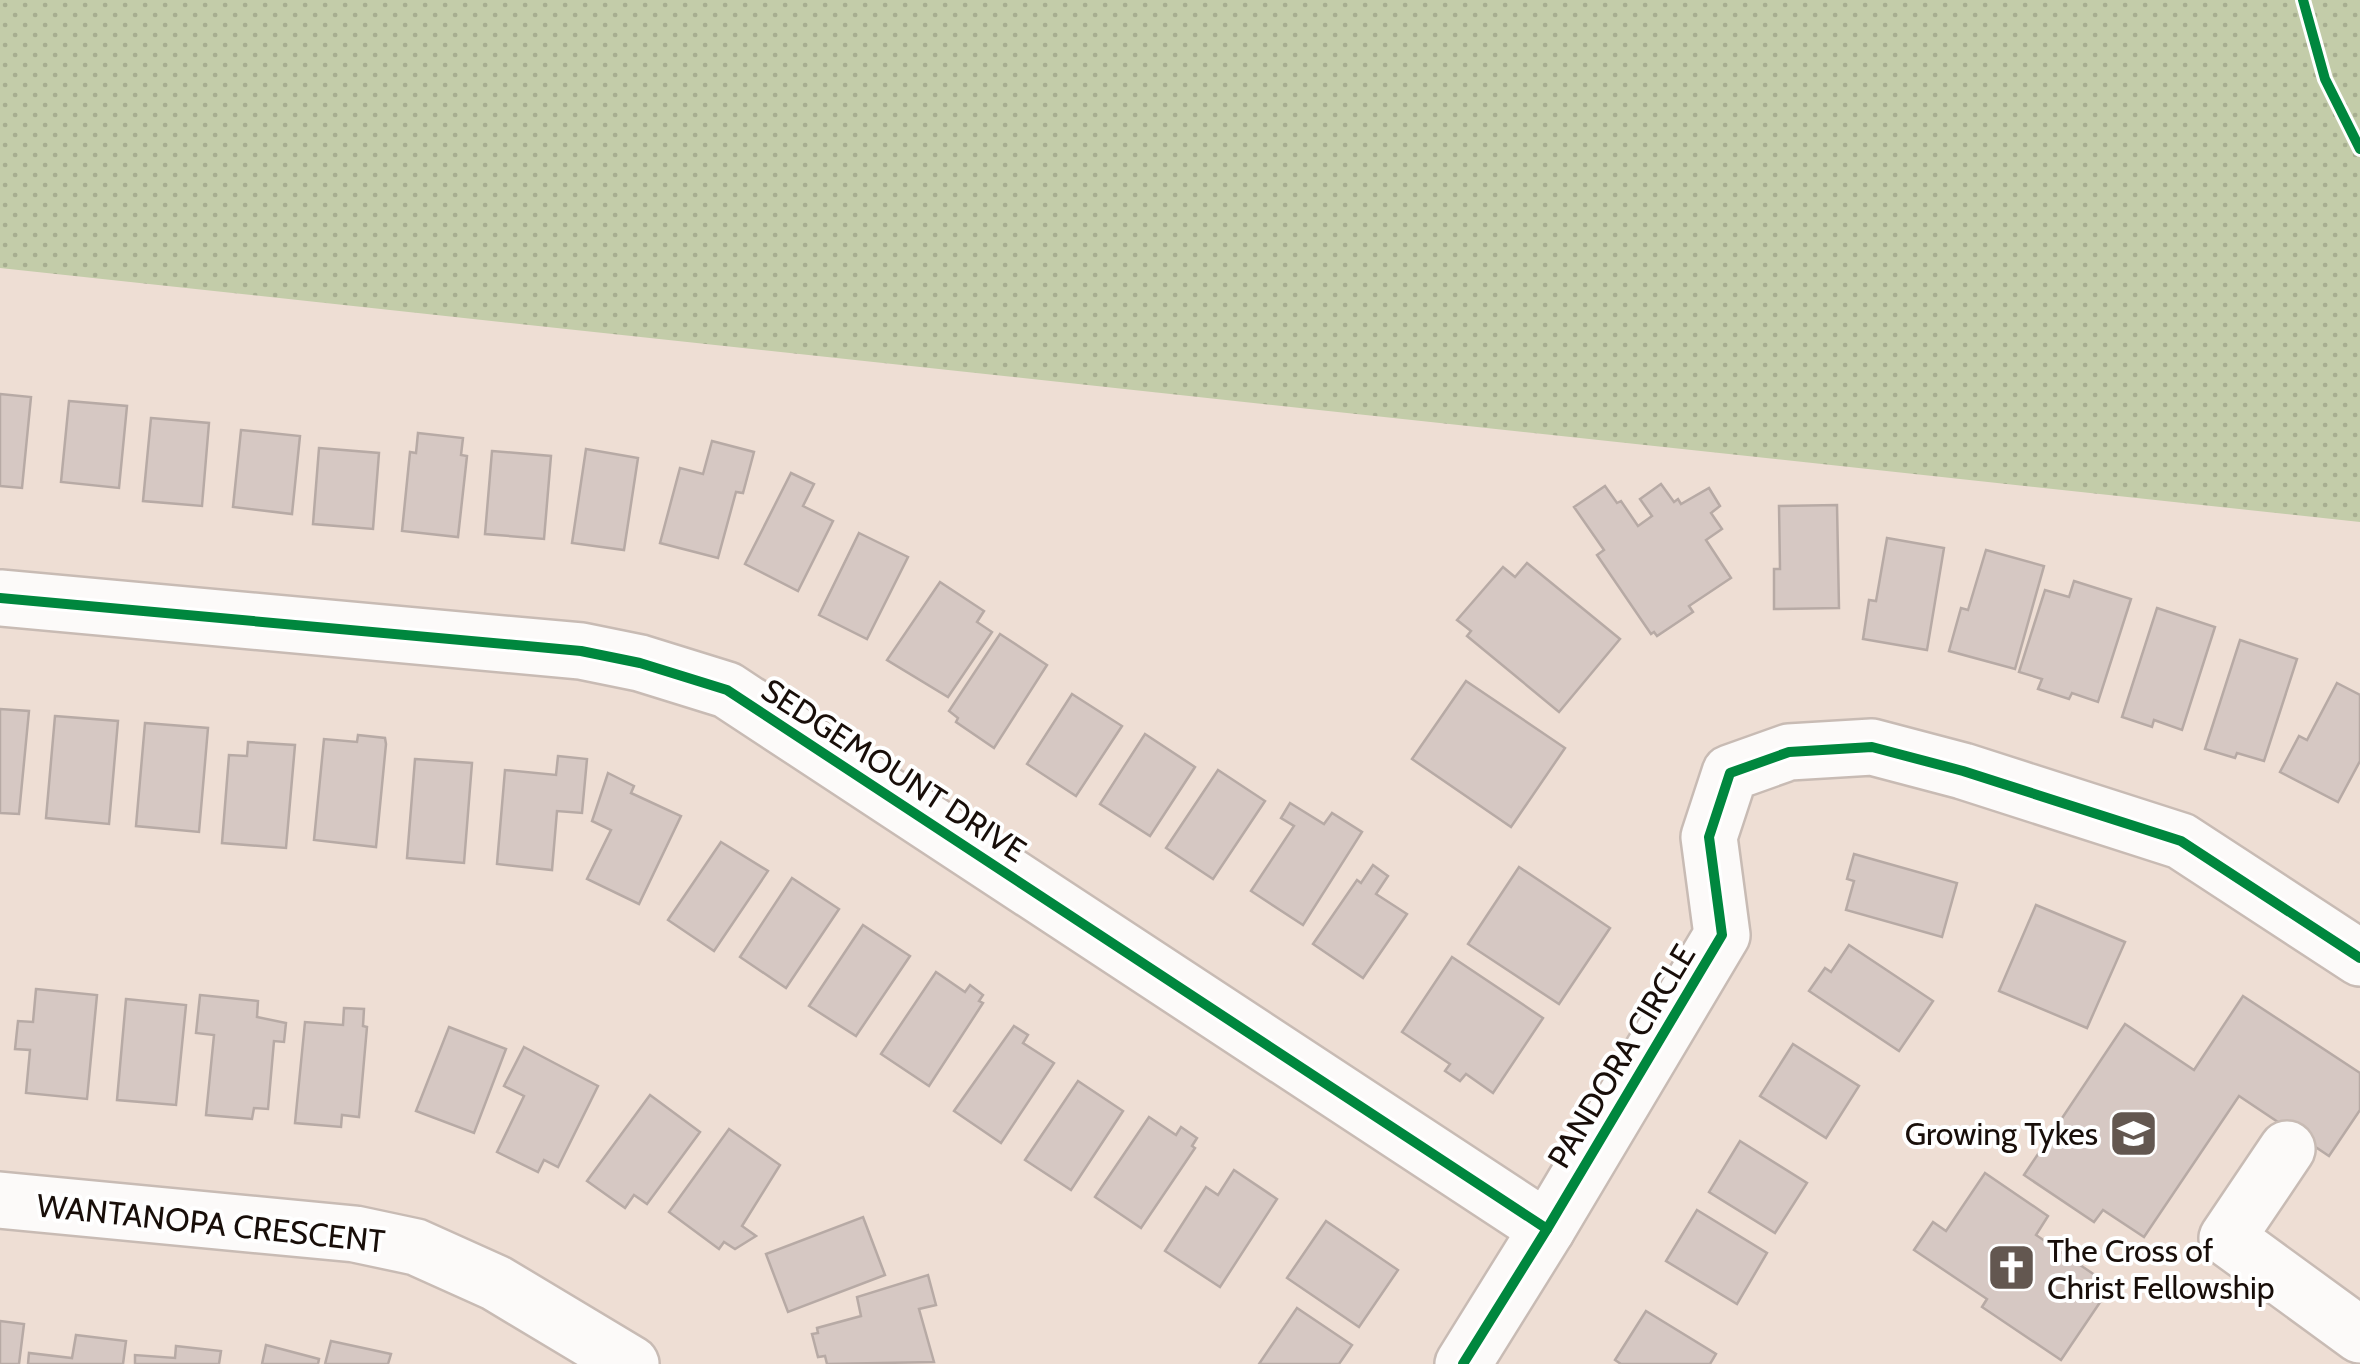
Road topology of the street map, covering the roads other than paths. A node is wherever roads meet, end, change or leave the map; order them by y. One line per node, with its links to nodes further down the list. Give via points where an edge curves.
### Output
1 (0, 598): 5 (street, SEDGEMOUNT DRIVE, via 581,652 640,662 727,690)
2 (2360, 958): 5 (street, PANDORA CIRCLE, via 2182,841 1872,747 1789,752 1730,773 1709,837 1722,934)
3 (2287, 1149): 6 (street, via 2227,1238)
4 (0, 1200): 7 (street, WANTANOPA CRESCENT, via 356,1234 416,1247 496,1283)
5 (1547, 1229): 8 (street, PANDORA CIRCLE)
6 (2360, 1335)
7 (630, 1364)
8 (1463, 1364)

